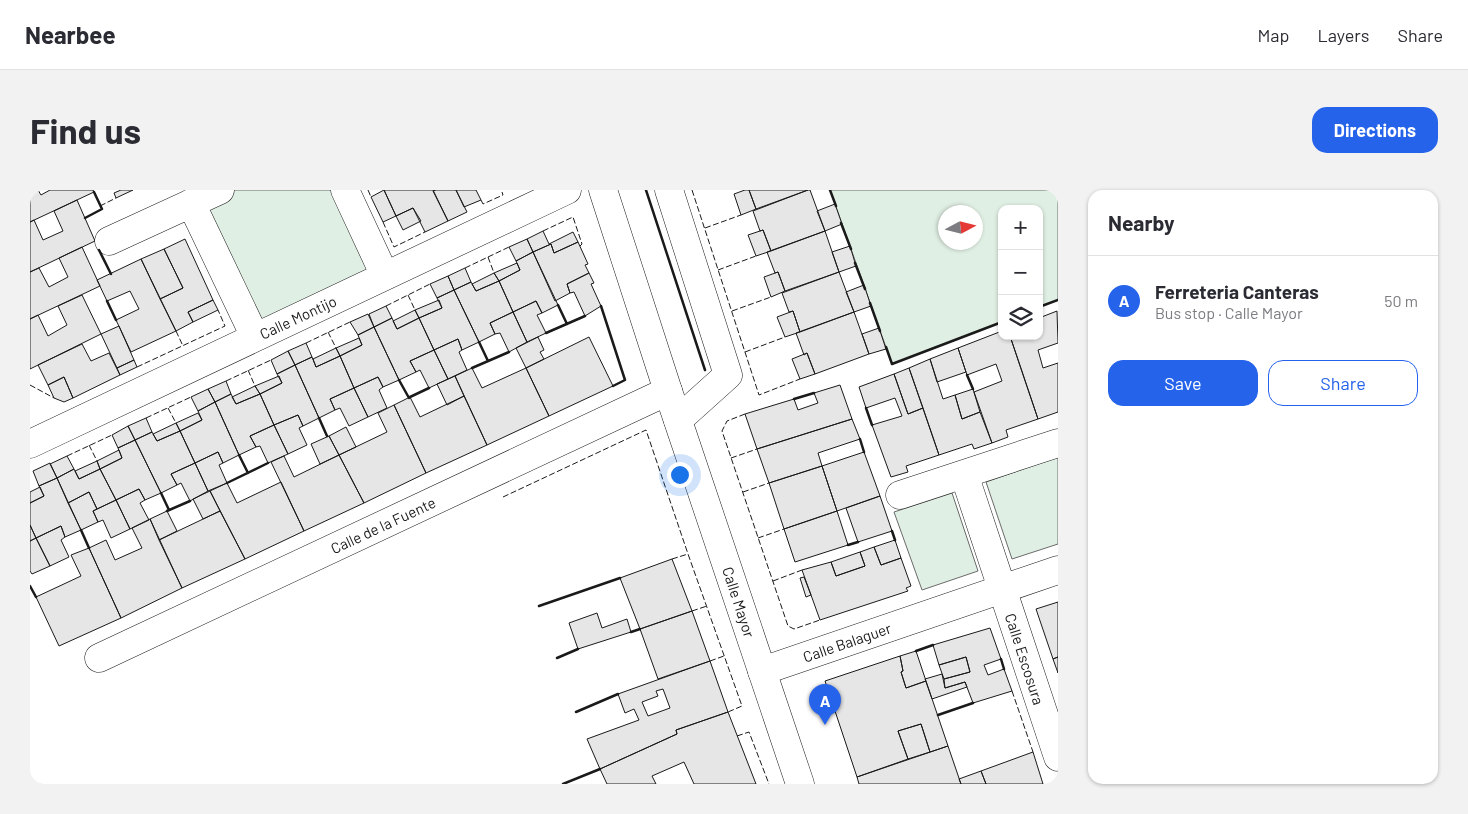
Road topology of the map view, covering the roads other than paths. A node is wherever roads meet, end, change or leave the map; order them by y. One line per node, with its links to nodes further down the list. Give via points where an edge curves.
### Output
1 (220, 190): 6 (street)
2 (345, 190): 8 (street)
3 (567, 190): 8 (street, Calle Montijo)
4 (603, 190): 10 (street, Calle Mayor)
5 (668, 190): 11 (street, via 728,375)
6 (192, 203): 7 (street); 9 (street)
7 (109, 241)
8 (385, 276): 9 (street, Calle Montijo)
9 (255, 338): 13 (street, Calle Montijo)
10 (668, 391): 11 (street, Calle Mayor); 18 (street, Calle de la Fuente)
11 (678, 420): 19 (street, Calle Mayor)
12 (1058, 442): 14 (street)
13 (30, 444)
14 (964, 474): 15 (street); 17 (street, Calle Escosura)
15 (900, 495)
16 (1058, 570): 17 (street, Calle Balaguer)
17 (1002, 589): 19 (street, Calle Balaguer); 20 (street, Calle Escosura)
18 (99, 658)
19 (762, 671): 21 (street, Calle Mayor)
20 (1058, 757)
21 (800, 784)

